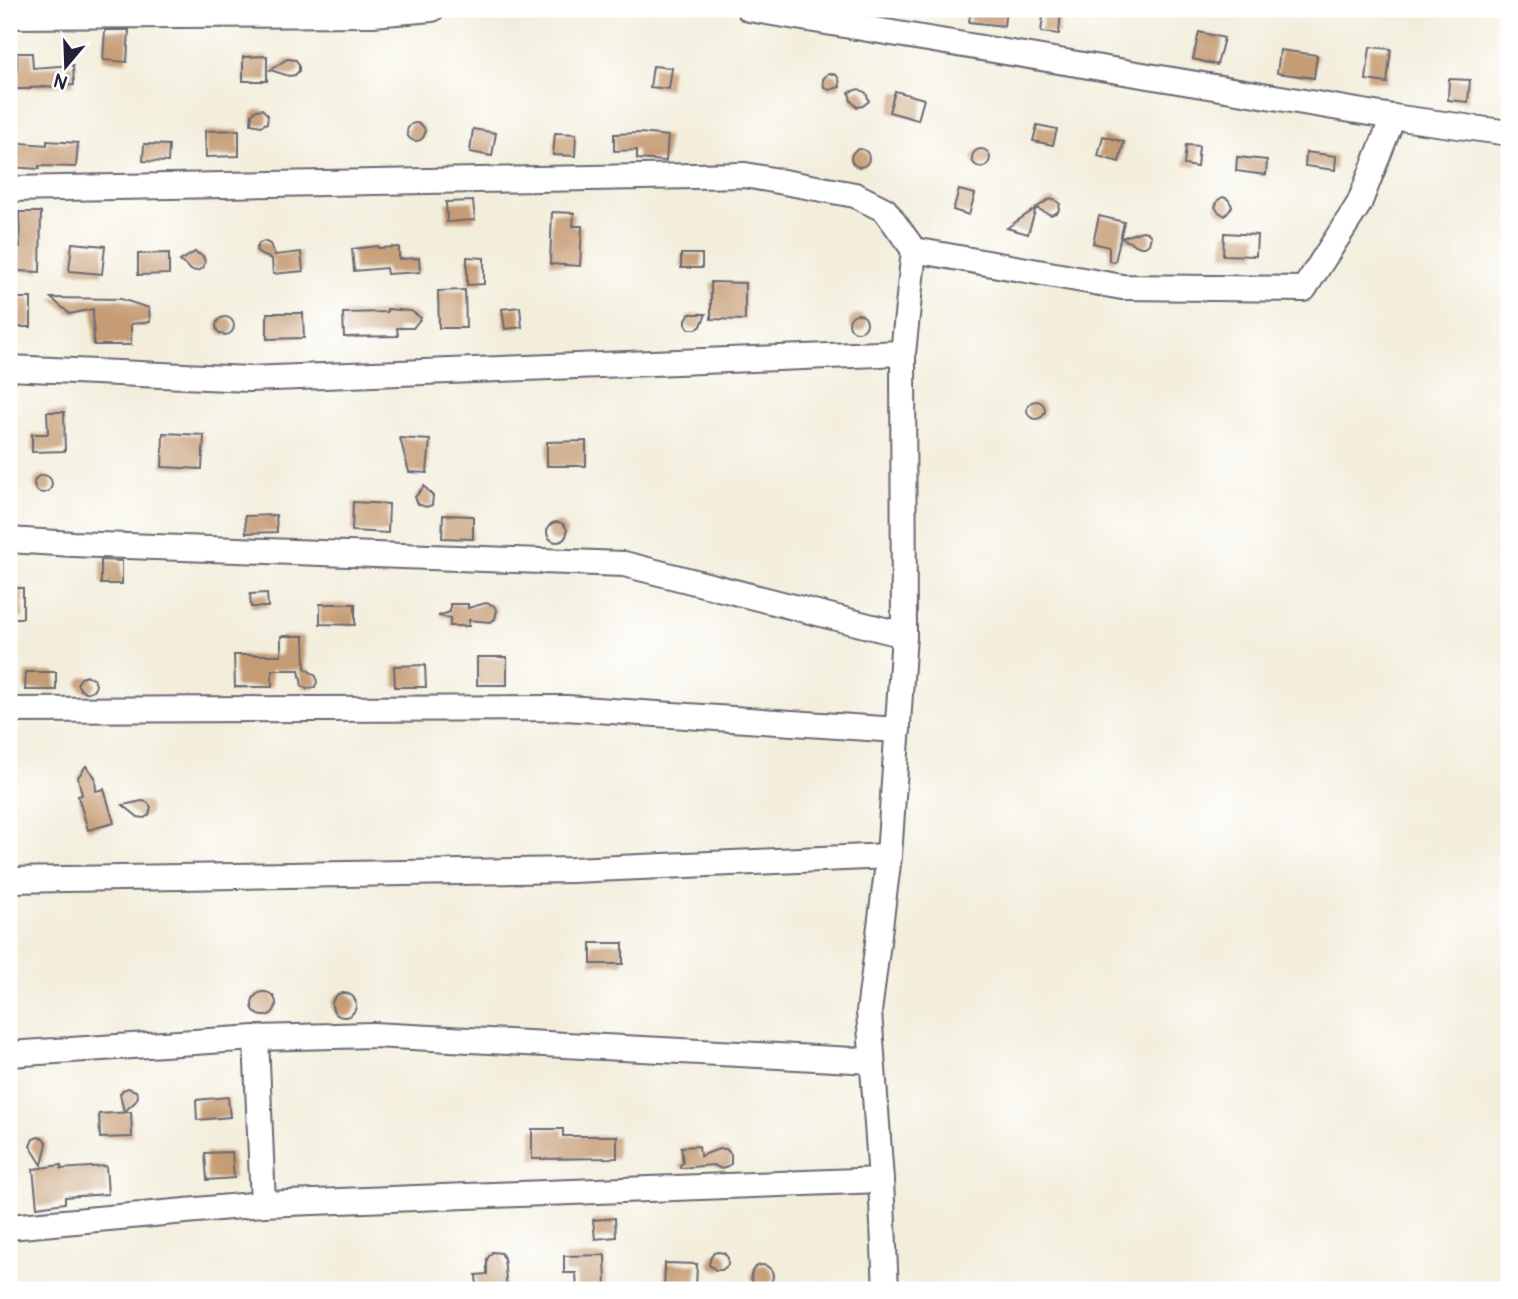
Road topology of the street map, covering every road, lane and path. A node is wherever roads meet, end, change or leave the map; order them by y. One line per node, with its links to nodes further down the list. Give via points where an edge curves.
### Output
1 (432, 9): 3 (street)
2 (749, 9): 4 (street)
3 (9, 16)
4 (1393, 117): 5 (street); 7 (street, via 1359,204 1304,289 1122,287)
5 (1509, 133)
6 (9, 189): 7 (street, via 745,175 855,195 885,210)
7 (914, 250): 8 (street)
8 (903, 353): 9 (street, via 249,379); 11 (street)
9 (9, 368)
10 (9, 540): 11 (street, via 624,564)
11 (904, 635): 13 (street)
12 (9, 710): 13 (street, via 566,708)
13 (898, 730): 14 (street)
14 (889, 856): 15 (street, via 572,870); 18 (street, via 869,1012)
15 (9, 880)
16 (256, 1038): 17 (street); 18 (street, via 373,1035); 20 (street)
17 (9, 1054)
18 (873, 1061): 19 (street)
19 (881, 1180): 20 (street); 22 (street)
20 (263, 1204): 21 (street)
21 (9, 1227)
22 (886, 1290)

